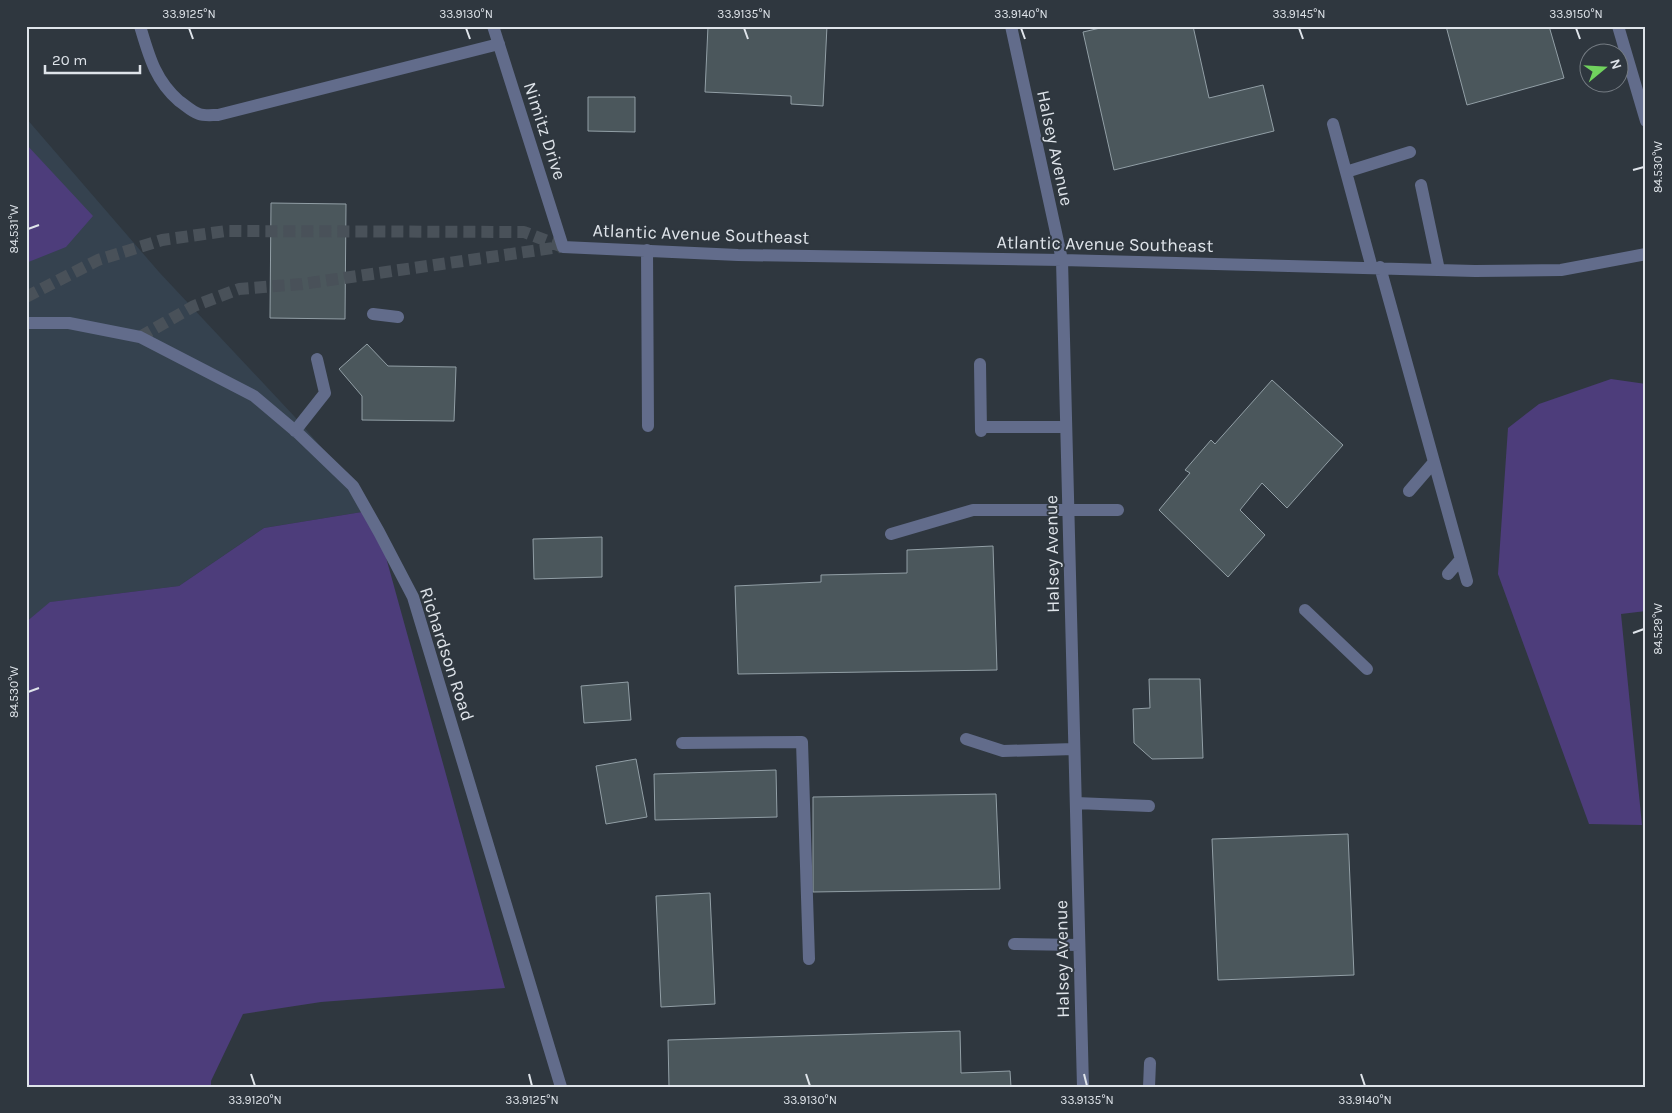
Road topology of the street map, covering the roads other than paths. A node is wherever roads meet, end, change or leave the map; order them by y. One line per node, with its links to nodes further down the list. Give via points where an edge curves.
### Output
1 (140, 26): 5 (street, via 158,78 165,87 199,114 218,115)
2 (493, 26): 5 (street, Nimitz Drive)
3 (1011, 26): 14 (street, Halsey Avenue)
4 (1618, 26): 6 (street)
5 (499, 44): 11 (street, Nimitz Drive)
6 (1646, 121)
7 (1333, 124): 9 (street)
8 (1410, 152): 9 (street)
9 (1346, 172): 15 (street)
10 (1421, 185): 16 (street)
11 (563, 247): 12 (street, Atlantic Avenue Southeast)
12 (647, 250): 14 (street, Atlantic Avenue Southeast, via 738,255); 22 (street)
13 (1646, 254): 16 (street, Atlantic Avenue Southeast, via 1561,270)
14 (1062, 260): 15 (street, Atlantic Avenue Southeast); 23 (street, Halsey Avenue)
15 (1376, 267): 16 (street, Atlantic Avenue Southeast); 25 (street)
16 (1439, 270)
17 (373, 314): 18 (street)
18 (398, 317)
19 (26, 323): 24 (street, Richardson Road, via 69,323 140,337 254,396)
20 (317, 359): 24 (street, via 325,393)
21 (980, 364): 23 (street, via 981,429)
22 (648, 426)
23 (1066, 427): 28 (street, Halsey Avenue)
24 (295, 431): 44 (street, Richardson Road, via 353,486 412,597)
25 (1434, 462): 26 (street); 30 (street)
26 (1409, 491)
27 (1118, 510): 28 (street)
28 (1068, 511): 29 (street, via 973,510); 37 (street, Halsey Avenue)
29 (891, 534)
30 (1461, 559): 31 (street); 32 (street)
31 (1448, 574)
32 (1467, 582)
33 (1305, 610): 34 (street)
34 (1367, 668)
35 (966, 739): 37 (street, via 1003,751)
36 (682, 743): 42 (street, via 802,742)
37 (1074, 749): 38 (street, Halsey Avenue)
38 (1076, 803): 39 (street); 41 (street, Halsey Avenue)
39 (1149, 806)
40 (1014, 944): 41 (street)
41 (1079, 945): 45 (street, Halsey Avenue)
42 (809, 959)
43 (1150, 1063): 46 (street)
44 (561, 1087)
45 (1082, 1087)
46 (1149, 1087)

